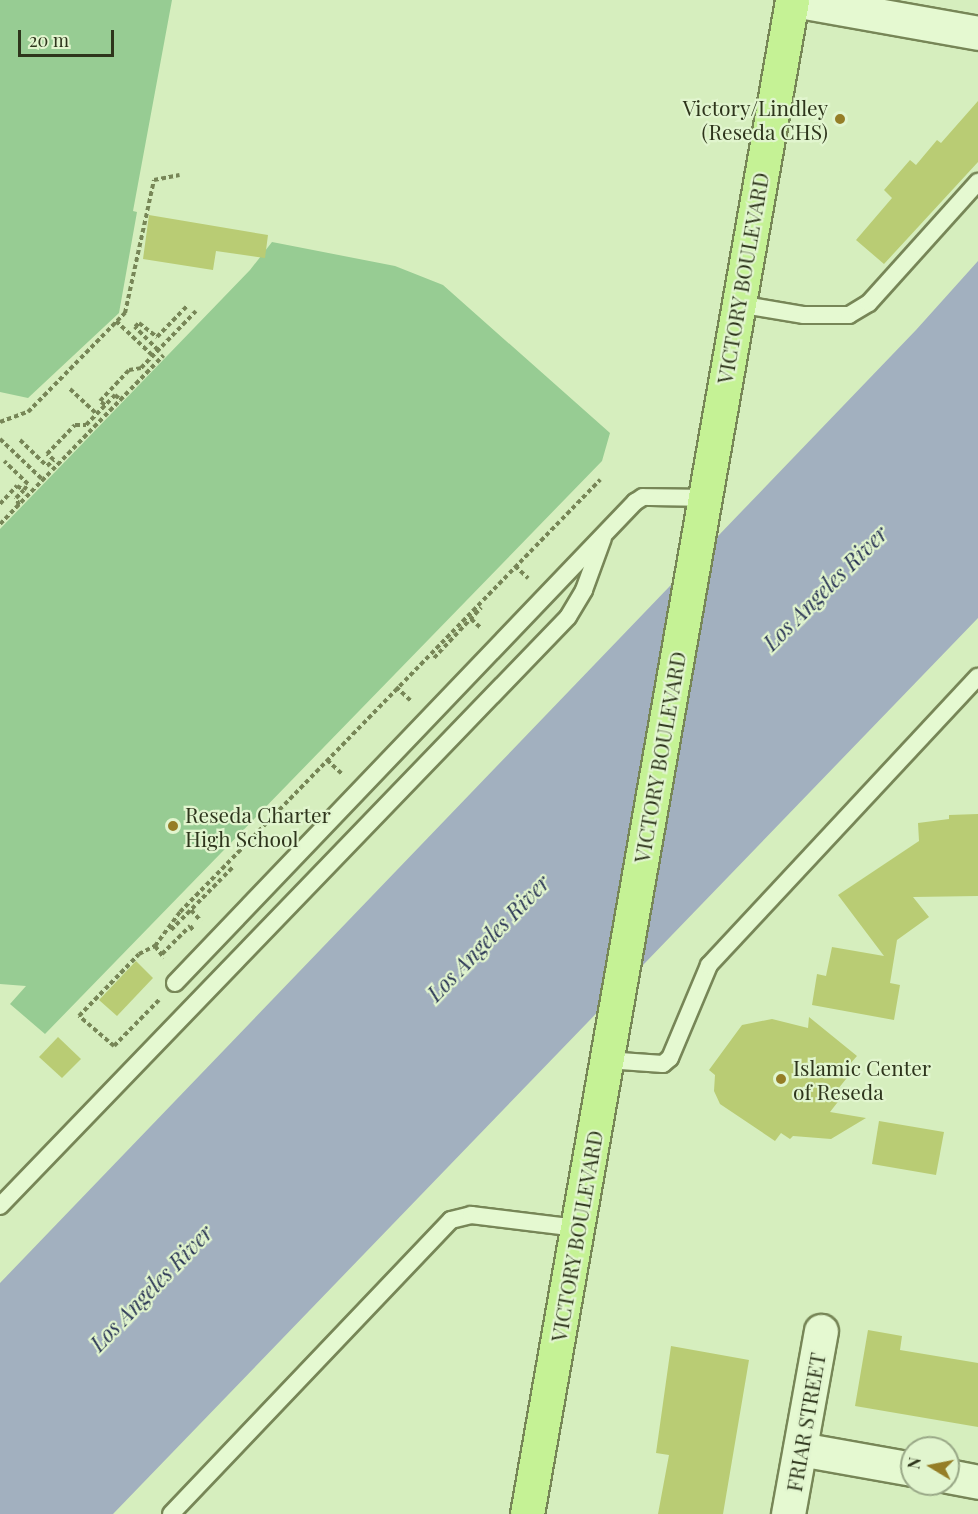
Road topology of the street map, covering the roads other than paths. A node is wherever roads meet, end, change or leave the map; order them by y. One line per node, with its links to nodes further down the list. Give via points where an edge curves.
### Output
1 (792, 0): 2 (street); 4 (main road, VICTORY BOULEVARD)
2 (978, 33)
3 (978, 182): 4 (lane, via 869,303 849,315 804,315)
4 (738, 304): 5 (main road, VICTORY BOULEVARD)
5 (704, 498): 6 (lane, via 643,497); 9 (main road, VICTORY BOULEVARD)
6 (603, 538): 8 (lane, via 560,578); 10 (lane, via 584,590 568,616)
7 (978, 677): 9 (lane, via 709,965 670,1058 663,1064)
8 (175, 983)
9 (606, 1060): 11 (main road, VICTORY BOULEVARD)
10 (0, 1206)
11 (577, 1228): 17 (lane, via 471,1215 451,1220); 18 (main road, VICTORY BOULEVARD)
12 (821, 1331): 13 (street, FRIAR STREET)
13 (800, 1449): 14 (street); 19 (street, FRIAR STREET)
14 (900, 1468)
15 (960, 1478): 16 (street)
16 (978, 1482)
17 (171, 1514)
18 (527, 1514)
19 (788, 1514)

